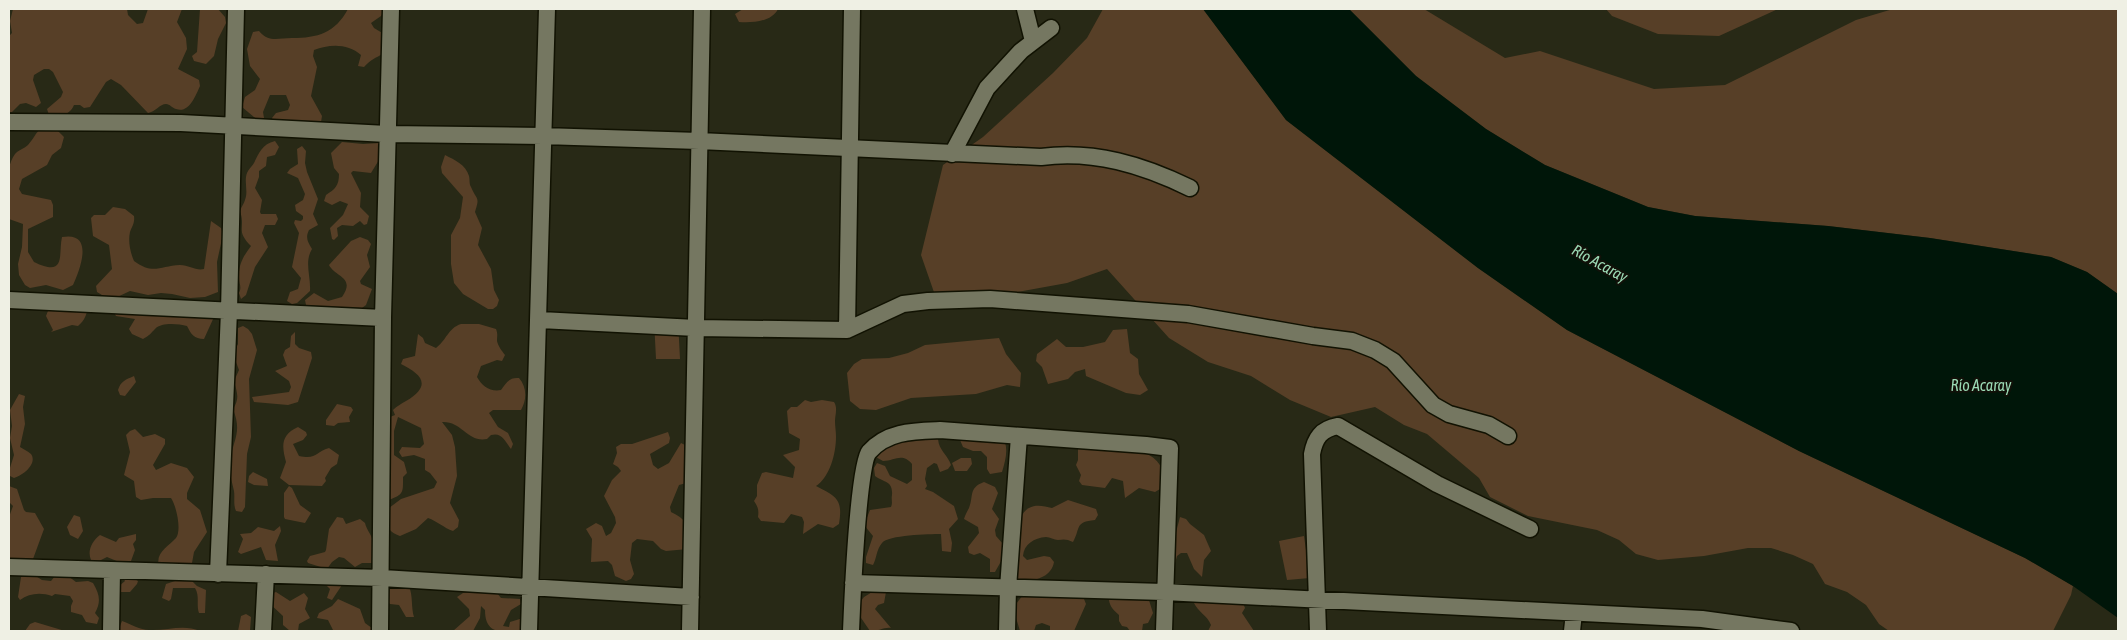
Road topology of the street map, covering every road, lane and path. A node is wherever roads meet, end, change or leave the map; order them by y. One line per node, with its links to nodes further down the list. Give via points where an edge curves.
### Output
1 (236, 9): 10 (street)
2 (390, 9): 11 (street)
3 (547, 9): 12 (street)
4 (702, 9): 13 (street)
5 (852, 9): 14 (street)
6 (1025, 9): 8 (street)
7 (1052, 28): 8 (street)
8 (1033, 41): 15 (street, via 987,88)
9 (9, 122): 10 (street)
10 (234, 127): 11 (street); 18 (street)
11 (387, 134): 12 (street); 19 (street)
12 (543, 136): 13 (street); 20 (street)
13 (699, 141): 14 (street); 21 (street)
14 (851, 147): 15 (street); 22 (street)
15 (952, 154): 16 (street, via 1098,157 1136,167)
16 (1190, 188)
17 (9, 300): 18 (street)
18 (229, 311): 19 (street); 28 (street)
19 (382, 318): 30 (street)
20 (540, 320): 21 (street); 32 (street)
21 (696, 328): 22 (street); 35 (street)
22 (847, 330): 24 (street, via 902,304 981,300 1121,308 1246,323 1352,341 1375,350 1393,361 1433,405 1449,414 1488,425)
23 (1019, 436): 31 (street, via 940,430 906,431 878,443 867,454 864,468); 33 (street); 34 (street, via 1170,448)
24 (1508, 436)
25 (1530, 528): 36 (street, via 1437,484 1338,426 1329,427 1317,436 1312,454)
26 (9, 567): 27 (street)
27 (112, 571): 28 (street); 39 (street)
28 (218, 574): 29 (street)
29 (266, 574): 30 (street); 40 (street)
30 (382, 578): 32 (street); 41 (street)
31 (853, 583): 33 (street); 44 (street)
32 (532, 586): 35 (street); 42 (street)
33 (1008, 588): 34 (street); 45 (street)
34 (1164, 592): 36 (street); 46 (street)
35 (691, 596): 43 (street)
36 (1318, 600): 37 (street); 47 (street)
37 (1574, 613): 38 (street, via 1702,619); 48 (street)
38 (1733, 627): 49 (street)
39 (111, 631)
40 (263, 631)
41 (380, 631)
42 (529, 631)
43 (690, 631)
44 (851, 631)
45 (1007, 631)
46 (1164, 631)
47 (1318, 631)
48 (1572, 631)
49 (1791, 631)

